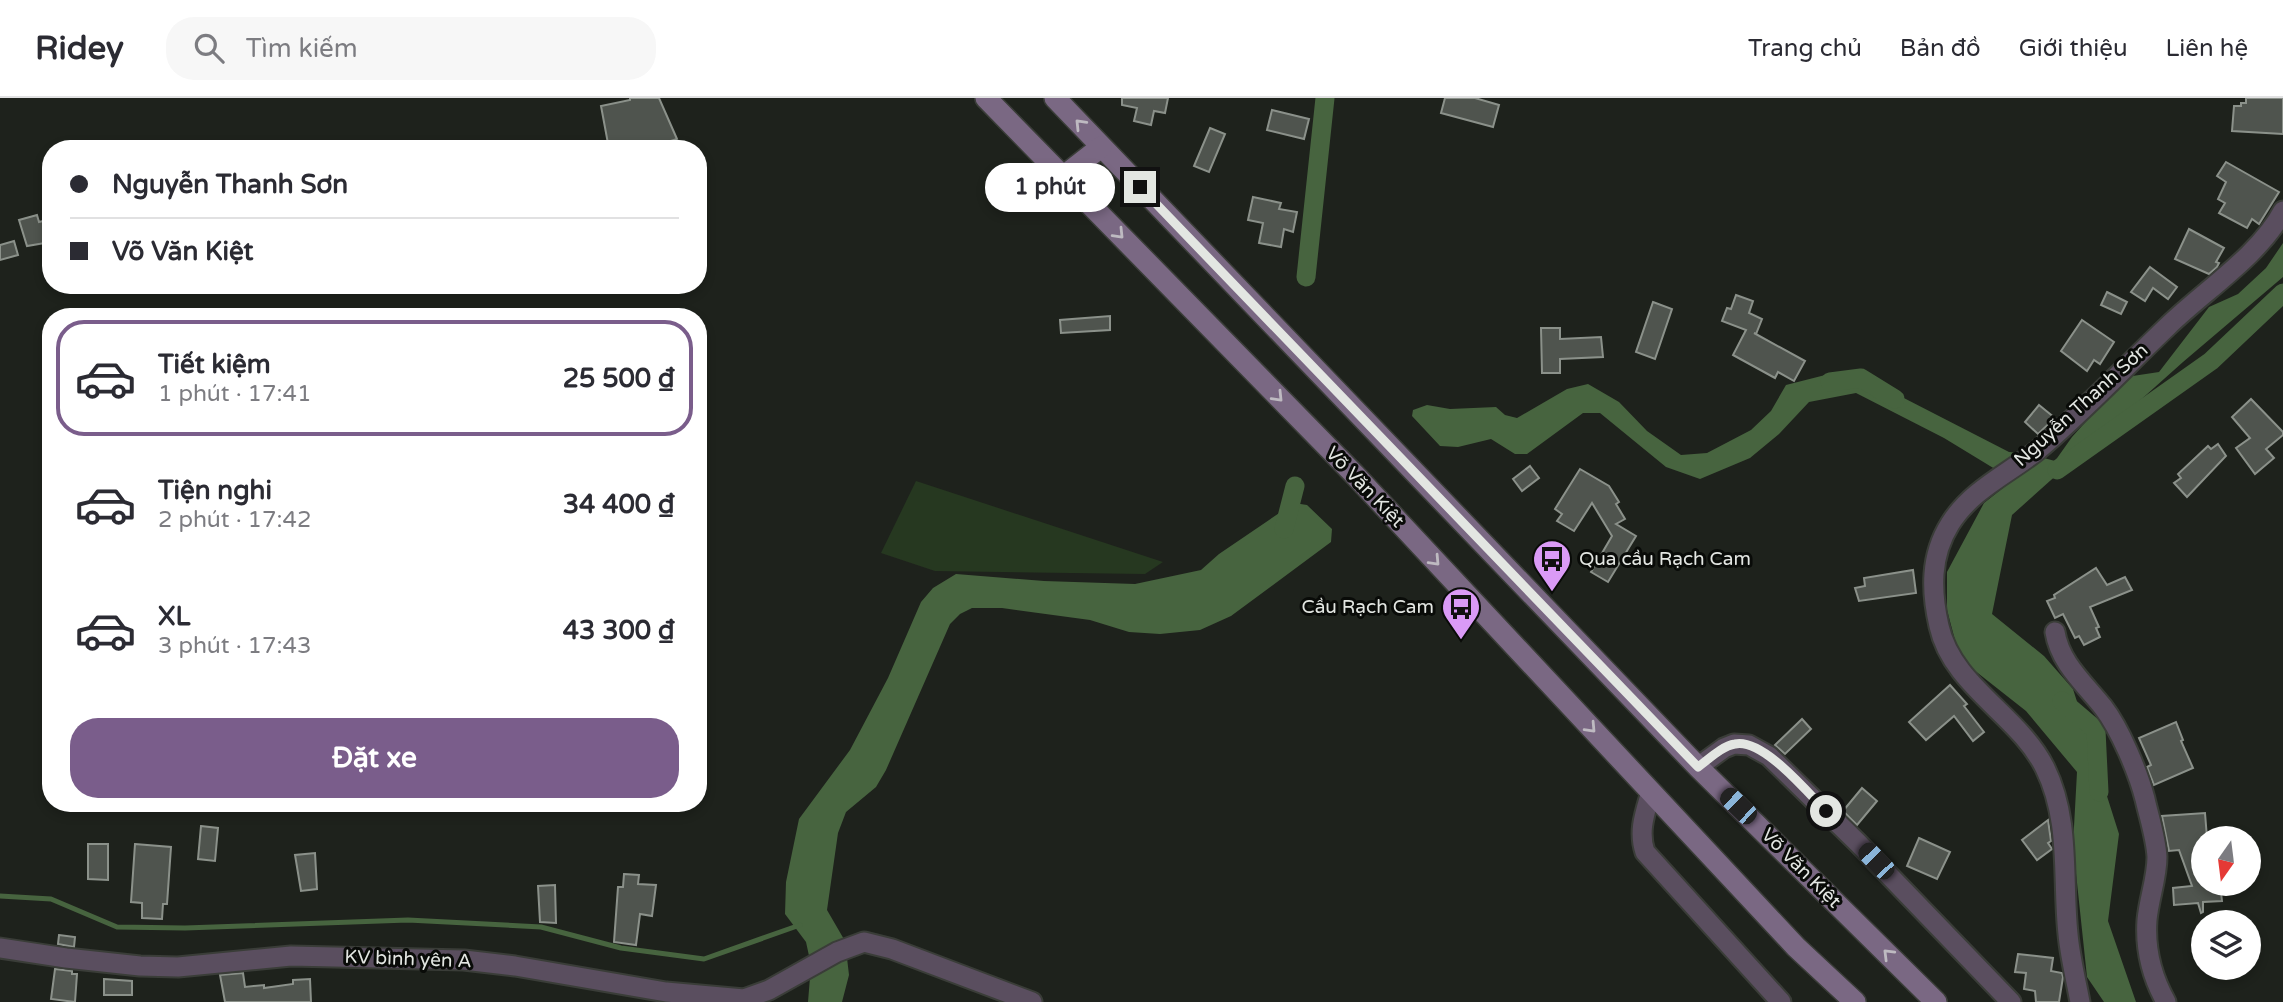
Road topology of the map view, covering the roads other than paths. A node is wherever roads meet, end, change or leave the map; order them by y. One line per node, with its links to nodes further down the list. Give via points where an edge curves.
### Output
1 (986, 98): 4 (main road, Võ Văn Kiệt)
2 (1055, 98): 3 (main road, Võ Văn Kiệt, one-way to 2)
3 (1101, 147): 4 (main road); 7 (main road, Võ Văn Kiệt)
4 (1063, 176): 8 (main road, Võ Văn Kiệt, one-way to 8, via 1354,474)
5 (2283, 211): 15 (street, Nguyễn Thanh Sơn, via 2265,238 2088,404 2036,452 1962,508 1949,525 1934,567 1934,603 1949,652 2029,743 2046,770 2064,832 2068,936)
6 (2055, 632): 16 (street, via 2063,657 2105,709 2130,755 2144,796 2157,854 2147,920 2149,950)
7 (1698, 767): 13 (main road, Võ Văn Kiệt, one-way to 7); 14 (street, via 1734,744 1749,744 1769,756)
8 (1651, 792): 11 (street, via 1641,838 1645,852); 12 (main road, Võ Văn Kiệt, via 1796,947)
9 (0, 948): 10 (street, KV bình yên A, via 178,967 291,956 464,960 666,992 744,999 864,943 878,944)
10 (1032, 1002)
11 (1781, 1002)
12 (1855, 1002)
13 (1936, 1002)
14 (2011, 1002)
15 (2080, 1002)
16 (2166, 1002)

